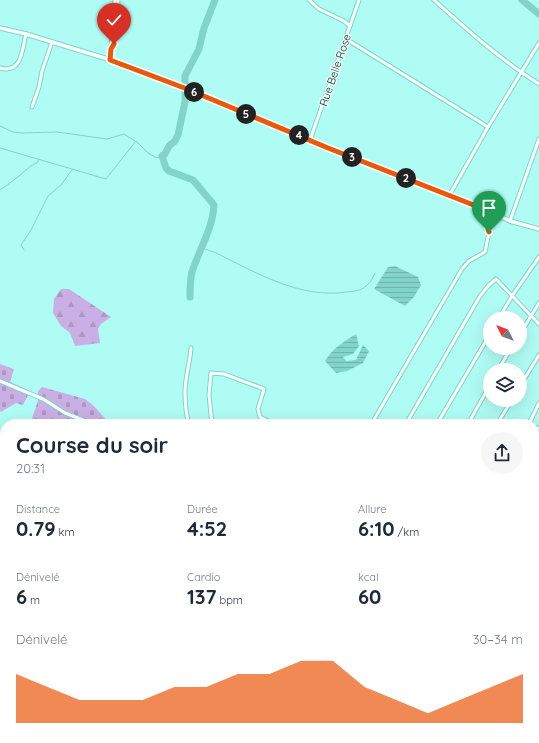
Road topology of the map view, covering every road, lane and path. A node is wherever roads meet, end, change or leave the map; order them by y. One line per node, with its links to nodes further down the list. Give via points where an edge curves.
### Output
1 (116, 0): 11 (street)
2 (309, 0): 5 (street, via 319,9 344,20)
3 (359, 0): 5 (street, Rue Belle Rose)
4 (434, 0): 13 (street)
5 (350, 26): 8 (street, Rue Belle Rose)
6 (0, 28): 7 (street)
7 (26, 34): 9 (street); 12 (street, via 19,62 9,70)
8 (346, 39): 16 (street); 18 (street, Rue Belle Rose)
9 (52, 42): 11 (street); 15 (street)
10 (539, 43): 13 (street)
11 (110, 60): 18 (street)
12 (0, 68)
13 (521, 73): 14 (street); 16 (street)
14 (539, 84)
15 (32, 107)
16 (488, 127): 19 (street)
17 (539, 139): 21 (street)
18 (310, 140): 19 (street)
19 (449, 196): 20 (street)
20 (494, 213): 21 (street); 42 (street, via 488,229 485,252 469,261 462,269)
21 (510, 221): 22 (street)
22 (539, 229)
23 (539, 257): 24 (street)
24 (512, 296): 26 (street); 27 (street); 43 (street, via 496,279 488,286)
25 (539, 303): 27 (street)
26 (503, 311)
27 (531, 316): 28 (street); 29 (street)
28 (527, 323)
29 (539, 324)
30 (483, 346): 44 (street)
31 (191, 348): 39 (street, via 185,392)
32 (539, 356): 33 (street)
33 (527, 375)
34 (0, 381): 38 (street, via 43,399)
35 (483, 397): 45 (street)
36 (539, 403): 47 (street)
37 (508, 407): 46 (street)
38 (80, 419)
39 (188, 419)
40 (211, 419): 41 (street, via 209,395 212,374 224,374 264,389 258,409 260,417)
41 (264, 419)
42 (374, 419)
43 (409, 419)
44 (441, 419)
45 (471, 419)
46 (500, 419)
47 (531, 419)

